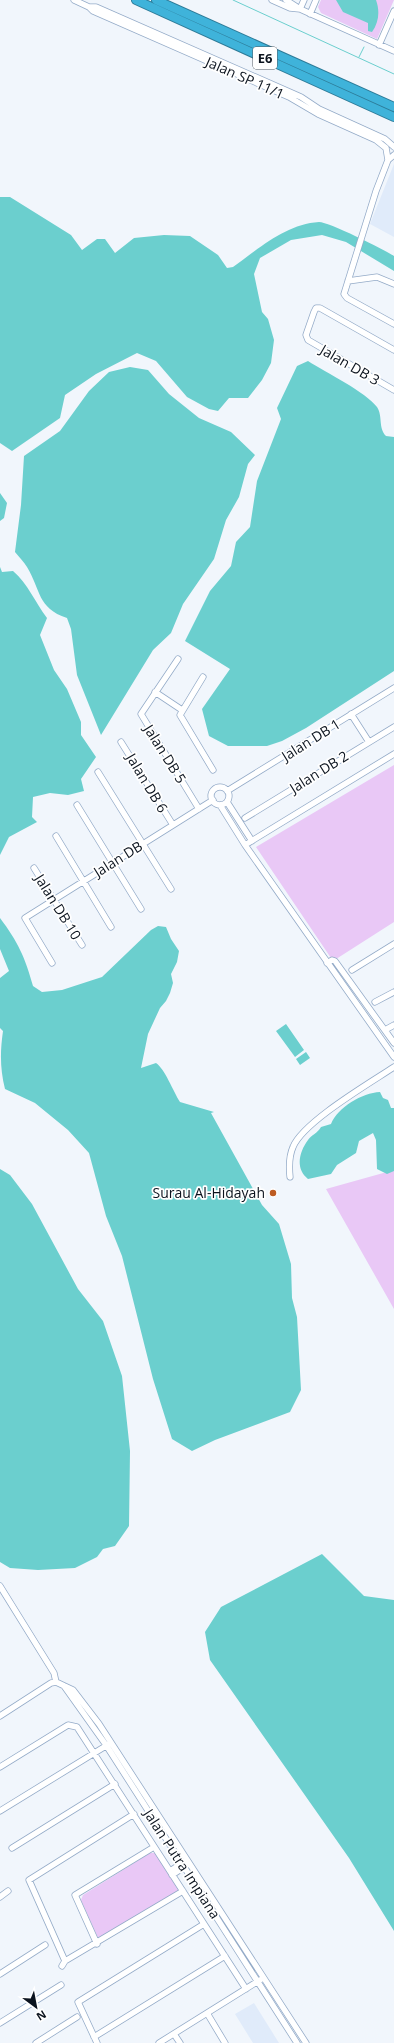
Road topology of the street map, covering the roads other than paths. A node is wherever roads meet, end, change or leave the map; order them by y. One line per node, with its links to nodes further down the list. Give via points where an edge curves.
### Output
1 (74, 0): 8 (street, Jalan SP 11/1)
2 (136, 0): 16 (highway, E6)
3 (156, 0): 15 (highway, E6)
4 (272, 0): 9 (street, via 290,8)
5 (286, 0): 9 (street)
6 (304, 0): 9 (street)
7 (315, 2): 11 (street); 12 (street)
8 (89, 7): 17 (street, Jalan SP 11/1, via 96,7 300,97 319,110 385,139); 19 (street, Jalan SP 11/1, via 93,11 289,97 318,114 376,140 386,148)
9 (300, 9): 11 (street)
10 (394, 11): 13 (street)
11 (310, 14): 12 (street)
12 (320, 18): 13 (street)
13 (379, 44): 14 (street)
14 (394, 51)
15 (394, 107)
16 (394, 116)
17 (394, 147)
18 (394, 155): 19 (street)
19 (388, 160): 20 (street)
20 (348, 281): 21 (street, via 377,277); 22 (street, via 344,294 347,298)
21 (394, 284)
22 (394, 324)
23 (394, 350): 24 (street, Jalan DB 3, via 320,308 316,308 314,312 306,338)
24 (394, 390)
25 (178, 659): 28 (street, Jalan DB 5)
26 (203, 677): 29 (street)
27 (394, 688): 30 (street, Jalan DB 1)
28 (155, 692): 29 (street); 42 (street, Jalan DB 5, via 141,714)
29 (182, 710): 35 (street, via 180,718)
30 (351, 714): 33 (street); 37 (street, Jalan DB 1)
31 (394, 727): 33 (street, Jalan DB 2)
32 (121, 742): 44 (street, Jalan DB 6)
33 (368, 742): 43 (street, Jalan DB 2)
34 (394, 754): 46 (street)
35 (213, 770)
36 (98, 772): 47 (street)
37 (227, 791): 38 (street, via 217,788 213,792); 39 (street)
38 (213, 800): 40 (street); 42 (street, Jalan DB)
39 (227, 802): 40 (street); 46 (street)
40 (220, 804): 48 (street)
41 (77, 805): 49 (street)
42 (198, 809): 44 (street, Jalan DB)
43 (245, 818)
44 (172, 825): 47 (street, Jalan DB)
45 (56, 836): 51 (street)
46 (252, 841): 48 (street)
47 (143, 844): 49 (street, Jalan DB); 52 (street)
48 (245, 846): 59 (street)
49 (112, 862): 51 (street, Jalan DB); 54 (street)
50 (34, 868): 53 (street, Jalan DB 10)
51 (83, 881): 53 (street, Jalan DB); 55 (street)
52 (171, 889)
53 (53, 899): 57 (street, Jalan DB 10); 58 (street, Jalan DB, via 25,919)
54 (141, 909)
55 (112, 927)
56 (394, 944): 60 (street)
57 (82, 945)
58 (52, 962)
59 (327, 963): 64 (street, via 335,961); 66 (street)
60 (352, 970)
61 (394, 992): 62 (street)
62 (375, 1002)
63 (394, 1025): 64 (street)
64 (385, 1030): 65 (street)
65 (394, 1043)
66 (394, 1057)
67 (394, 1067): 68 (street, via 318,1119 300,1135 290,1155)
68 (290, 1177)
69 (0, 1586): 70 (street, via 54,1673)
70 (56, 1682): 71 (street); 72 (street)
71 (64, 1686): 73 (street, Jalan Putra Impiana); 73 (street, Jalan Putra Impiana, via 74,1690)
72 (0, 1716)
73 (109, 1744): 74 (street); 81 (street, Jalan Putra Impiana); 82 (street, Jalan Putra Impiana)
74 (94, 1753): 75 (street, via 77,1727 68,1725); 76 (street); 77 (street)
75 (0, 1767)
76 (115, 1784): 78 (street); 80 (street)
77 (0, 1811)
78 (134, 1814): 79 (street); 88 (street, via 29,1880 64,1964)
79 (154, 1847): 83 (street); 88 (street, via 75,1895)
80 (12, 1848)
81 (189, 1862): 82 (street); 92 (street, Jalan Putra Impiana)
82 (183, 1865): 83 (street); 93 (street, Jalan Putra Impiana)
83 (171, 1873): 85 (street)
84 (8, 1891): 86 (street)
85 (183, 1891): 87 (street); 88 (street)
86 (0, 1896)
87 (204, 1924): 90 (street); 100 (street, via 78,2002)
88 (97, 1944)
89 (45, 1945): 91 (street)
90 (225, 1956): 95 (street); 100 (street)
91 (0, 1974)
92 (263, 1978): 93 (street); 107 (street, Jalan Putra Impiana)
93 (258, 1982): 95 (street); 106 (street, Jalan Putra Impiana)
94 (58, 1986): 98 (street)
95 (246, 1989): 96 (street)
96 (207, 2013): 99 (street); 105 (street)
97 (77, 2016): 101 (street)
98 (0, 2023)
99 (174, 2034): 103 (street); 104 (street)
100 (94, 2037): 102 (street)
101 (36, 2043)
102 (97, 2043)
103 (159, 2043)
104 (180, 2043)
105 (225, 2043)
106 (297, 2043)
107 (306, 2043)

